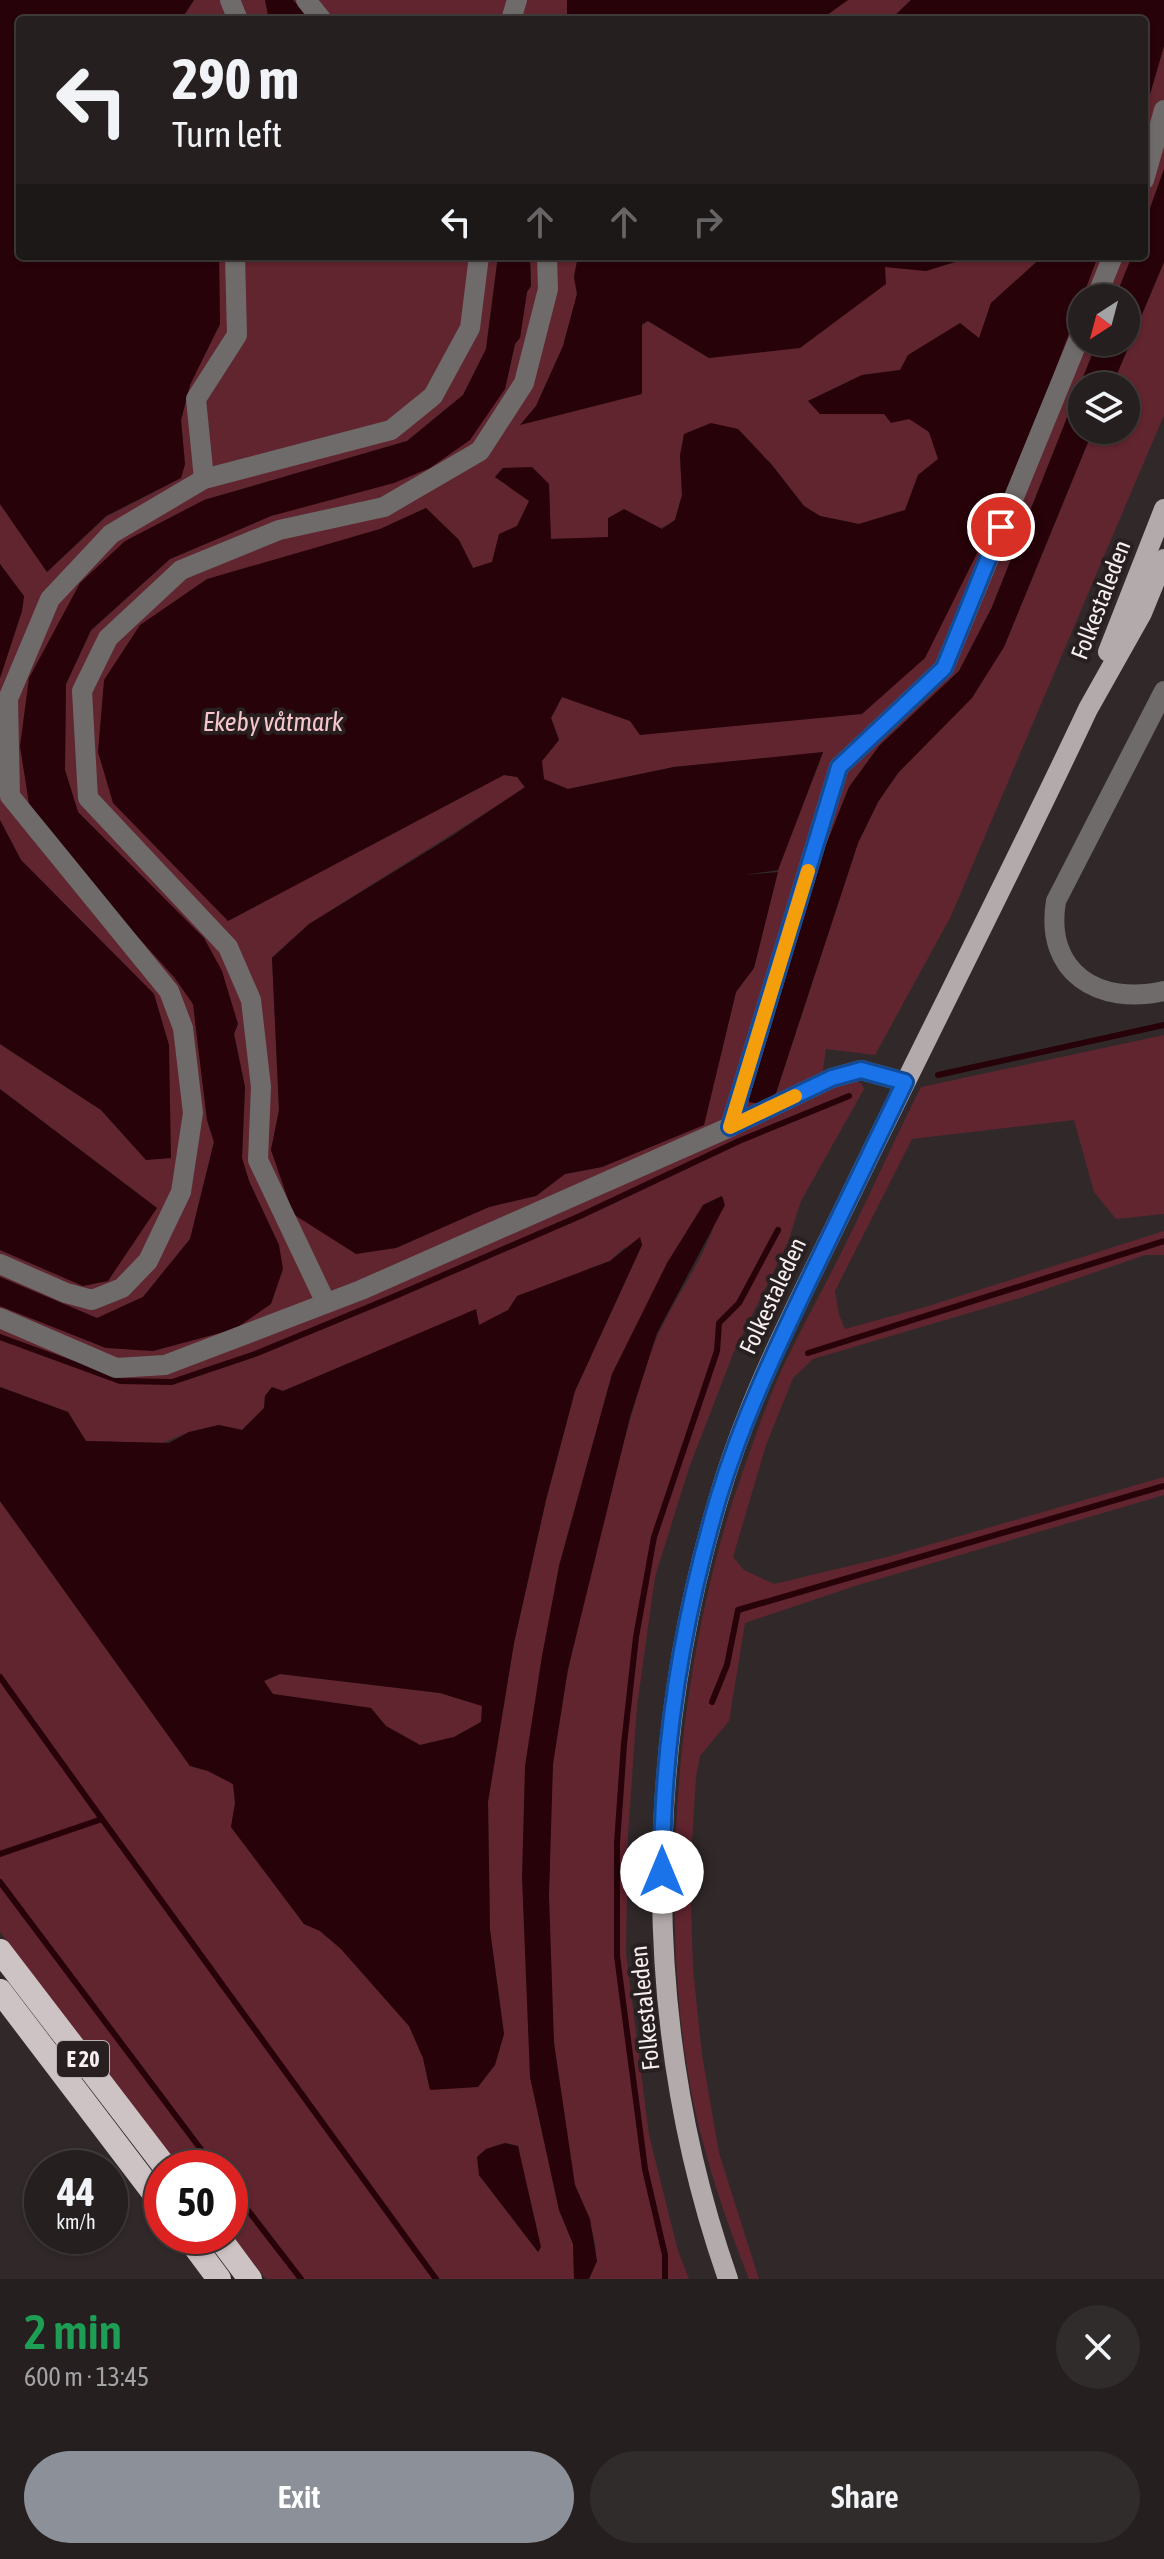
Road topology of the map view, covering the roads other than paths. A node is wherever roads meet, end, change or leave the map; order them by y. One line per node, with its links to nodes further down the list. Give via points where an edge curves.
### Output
1 (306, 0): 2 (lane)
2 (319, 16)
3 (1164, 110): 4 (lane)
4 (1148, 166)
5 (235, 260): 11 (lane, via 237,335 196,399)
6 (478, 260): 11 (lane, via 470,328 433,396 391,430)
7 (547, 260): 20 (lane, via 548,289 524,383 480,451 384,507 279,530 181,570 108,638 82,691 88,798 228,947 251,1000 261,1087 258,1160)
8 (1111, 260): 9 (lane)
9 (1102, 284)
10 (1072, 356): 18 (lane, via 944,668 839,767)
11 (204, 479): 19 (lane, via 111,534 50,599 8,699 10,796 169,991 183,1028 193,1113 181,1192 148,1261 122,1288 92,1300)
12 (1164, 509): 15 (main road, Folkestaleden)
13 (1164, 559): 15 (main road, Folkestaleden, via 1142,613)
14 (1164, 691): 16 (lane, via 1056,901 1053,918 1059,948 1088,985 1123,996)
15 (1088, 709): 17 (main road, Folkestaleden)
16 (1164, 991)
17 (905, 1082): 18 (lane, via 861,1070 832,1078); 30 (main road, Folkestaleden, via 746,1421 704,1553 672,1721 662,1821 665,1993 692,2160)
18 (730, 1127): 20 (lane)
19 (0, 1264)
20 (326, 1303): 21 (lane, via 165,1365 116,1368)
21 (0, 1318)
22 (0, 1951): 24 (highway, E 20)
23 (0, 1991): 25 (highway, E 20)
24 (152, 2150)
25 (144, 2180)
26 (200, 2254): 28 (highway)
27 (231, 2254): 29 (highway)
28 (219, 2279)
29 (250, 2279)
30 (728, 2279)

